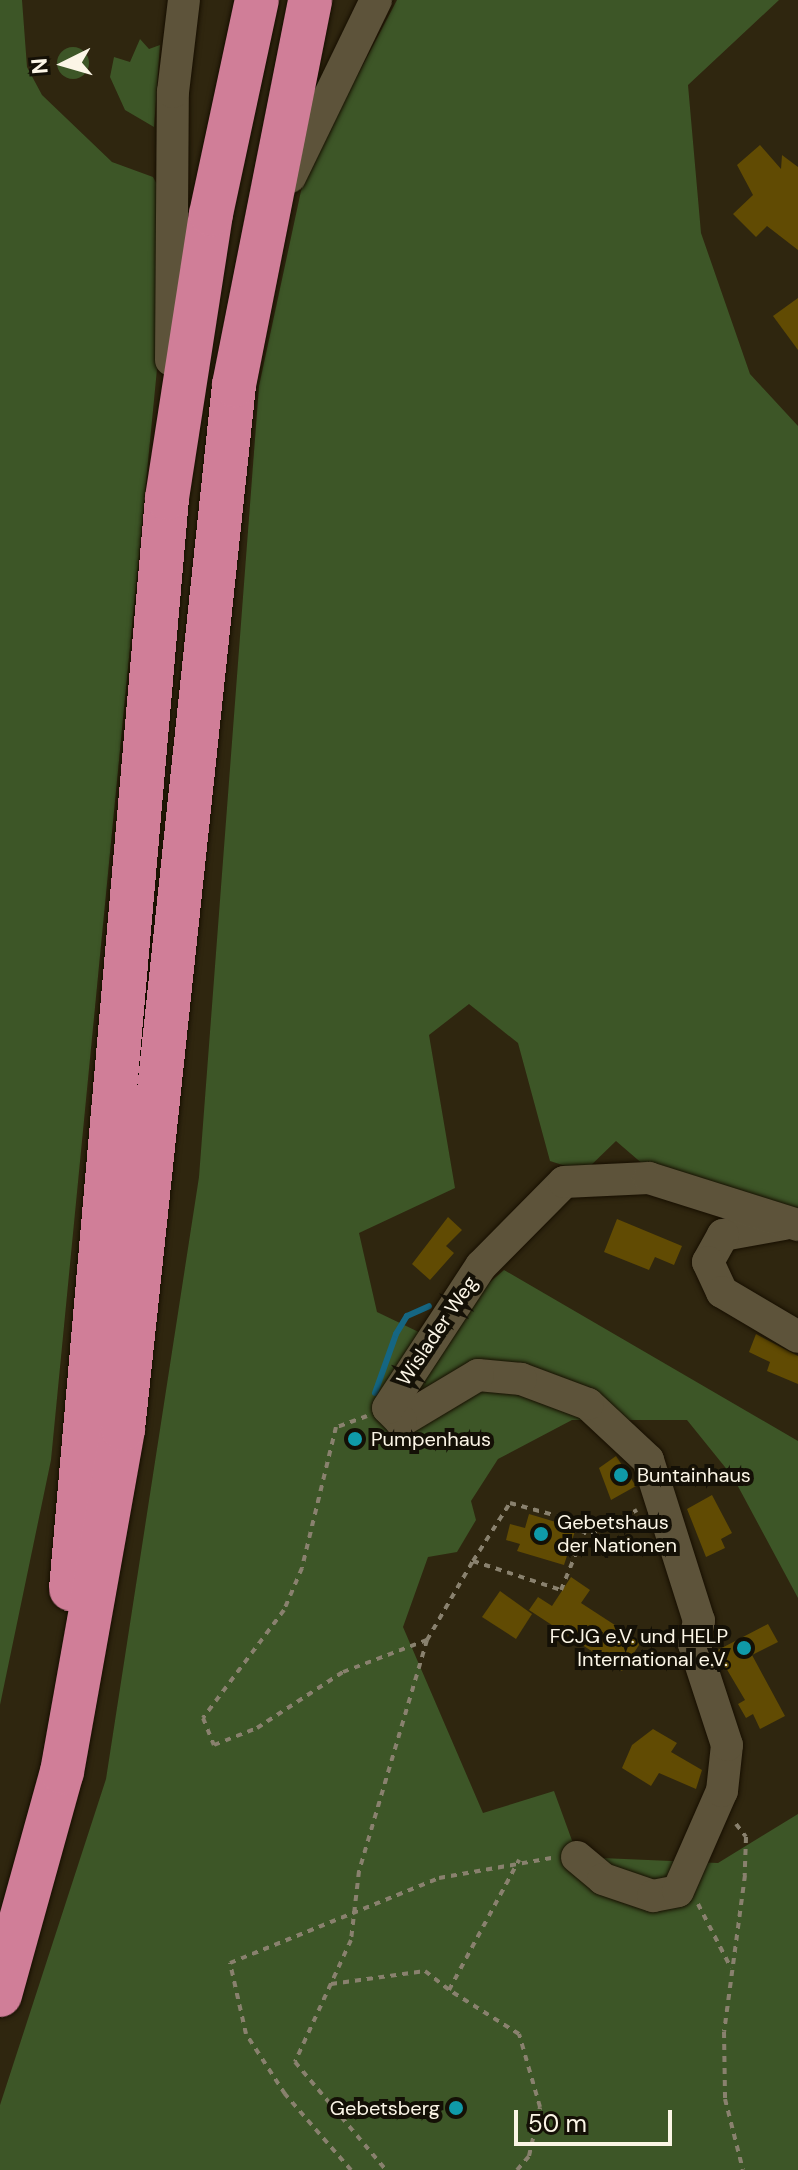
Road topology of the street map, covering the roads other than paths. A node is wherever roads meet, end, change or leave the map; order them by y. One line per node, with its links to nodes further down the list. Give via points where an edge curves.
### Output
1 (184, 0): 6 (street, via 173,92)
2 (257, 0): 6 (highway, via 211,214)
3 (310, 0): 5 (highway)
4 (376, 0): 5 (street, via 298,151)
5 (234, 385): 11 (highway, via 123,1429 62,1772)
6 (167, 498): 10 (highway, via 59,1702)
7 (794, 1224): 8 (street, via 723,1235 708,1262 722,1292); 9 (street, Wislader Weg, via 649,1178 564,1182 481,1266 388,1408 401,1421 478,1375 521,1379 588,1404 648,1460 699,1621 694,1644 727,1745 717,1804 678,1891 653,1896 603,1879)
8 (798, 1337)
9 (577, 1857)
10 (0, 1939)
11 (0, 1995)

